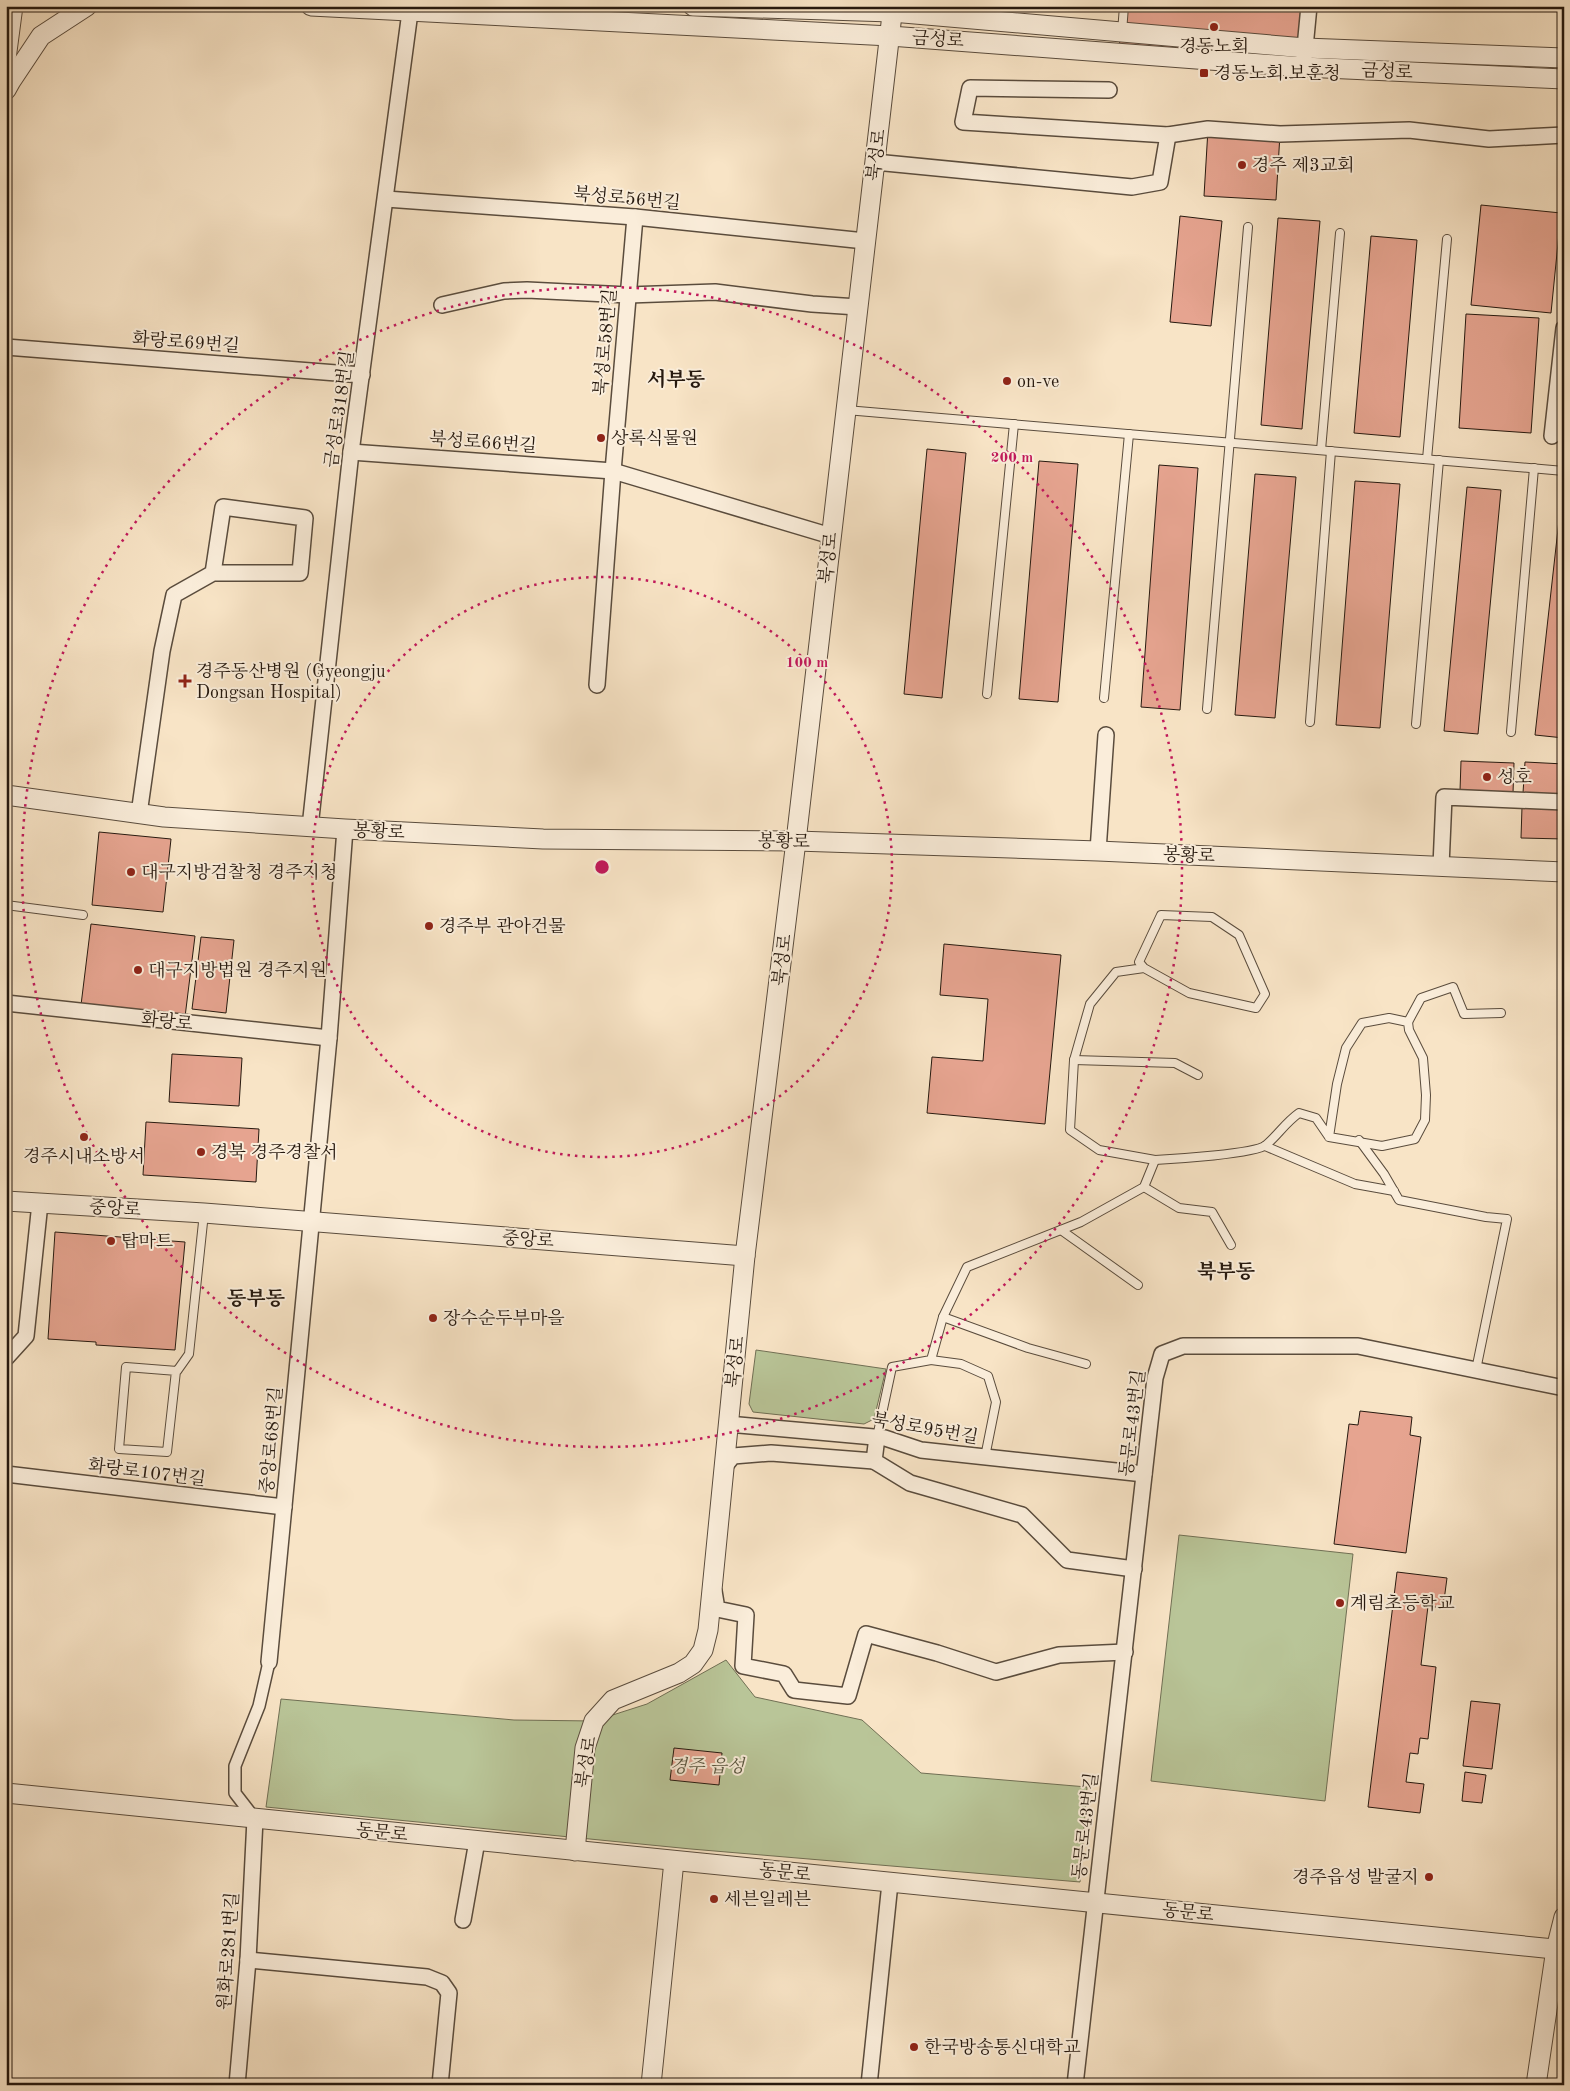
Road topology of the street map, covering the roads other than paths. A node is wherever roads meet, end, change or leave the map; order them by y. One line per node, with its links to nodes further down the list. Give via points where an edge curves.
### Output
1 (13, 6): 14 (street)
2 (87, 6): 17 (street, via 42,36)
3 (311, 6): 7 (street, 금성로)
4 (693, 6): 8 (street, 금성로)
5 (1124, 6): 10 (lane)
6 (1309, 6): 12 (street)
7 (417, 9): 9 (street, 금성로); 22 (street, 금성로318번길)
8 (893, 9): 10 (street, 금성로); 11 (street, 북성로)
9 (468, 10): 11 (street, 금성로)
10 (1122, 32): 12 (street, 금성로)
11 (890, 36): 15 (street, 금성로); 21 (street, 북성로)
12 (1305, 48): 13 (street, 금성로); 15 (street)
13 (1564, 58)
14 (6, 59)
15 (1303, 67): 16 (street, 금성로)
16 (1564, 79)
17 (6, 90)
18 (1109, 90): 20 (street, via 970,88 963,122)
19 (1564, 135): 20 (street, via 1489,138 1409,130 1280,134 1208,129)
20 (1168, 136): 21 (street, via 1160,182 1132,187)
21 (875, 162): 27 (street, 북성로)
22 (386, 199): 23 (street, 북성로56번길); 33 (street, 금성로318번길)
23 (635, 217): 27 (street, 북성로56번길); 28 (street, 북성로58번길)
24 (1248, 227): 38 (lane)
25 (1340, 233): 39 (lane)
26 (1447, 238): 42 (lane)
27 (865, 241): 30 (street, 북성로)
28 (628, 295): 29 (street, via 504,291); 30 (street, via 715,292); 45 (street, 북성로58번길)
29 (442, 305)
30 (858, 307): 34 (street, 북성로)
31 (1564, 328): 37 (street)
32 (6, 347): 33 (street, 화랑로69번길)
33 (362, 375): 41 (street, 금성로318번길)
34 (846, 410): 35 (lane); 47 (street, 북성로)
35 (1014, 424): 36 (lane); 50 (lane)
36 (1129, 434): 38 (lane); 51 (lane)
37 (1552, 436)
38 (1228, 443): 39 (lane); 52 (lane)
39 (1321, 450): 40 (lane)
40 (1331, 451): 42 (lane); 53 (lane)
41 (351, 452): 45 (street, 북성로66번길); 60 (street, 금성로318번길)
42 (1427, 459): 43 (lane)
43 (1439, 460): 44 (lane); 54 (lane)
44 (1534, 468): 46 (lane); 55 (lane)
45 (613, 471): 47 (street, 북성로66번길); 49 (street)
46 (1564, 471)
47 (830, 536): 62 (street, 북성로)
48 (213, 573): 48 (street, via 223,507 305,518 300,573); 59 (street, via 174,595 162,651)
49 (597, 685)
50 (987, 694)
51 (1104, 698)
52 (1207, 709)
53 (1310, 722)
54 (1416, 724)
55 (1511, 732)
56 (1106, 734): 63 (street)
57 (6, 795): 59 (street, 봉황로)
58 (1564, 802): 64 (street, via 1444,797)
59 (139, 814): 60 (street, 봉황로)
60 (310, 827): 61 (street, 봉황로)
61 (345, 829): 62 (street, 봉황로, via 543,839); 72 (street)
62 (796, 840): 63 (street, 봉황로); 87 (street, 북성로)
63 (1098, 851): 64 (street, 봉황로)
64 (1442, 866): 65 (street, 봉황로)
65 (1564, 872)
66 (6, 905): 67 (lane)
67 (83, 915)
68 (1144, 968): 68 (lane, via 1189,993 1256,1008 1265,994 1239,935 1212,917 1161,915 1139,962); 73 (lane, via 1116,972 1090,1004)
69 (6, 1003): 72 (street, 화랑로)
70 (1501, 1013): 71 (lane, via 1464,1014 1453,987 1421,998)
71 (1408, 1022): 75 (lane, via 1388,1018 1362,1023 1346,1048); 76 (lane, via 1422,1058 1425,1120 1415,1139 1382,1146)
72 (328, 1038): 84 (street)
73 (1074, 1060): 74 (lane, via 1175,1063); 78 (lane, via 1070,1130 1099,1150)
74 (1198, 1075)
75 (1329, 1137): 76 (lane); 77 (lane, via 1316,1118 1299,1113)
76 (1359, 1140): 80 (lane)
77 (1265, 1146): 78 (lane, via 1212,1156); 80 (lane, via 1355,1184)
78 (1155, 1160): 79 (lane)
79 (1144, 1187): 85 (lane); 86 (lane, via 1179,1208 1212,1212)
80 (1394, 1191): 93 (lane, via 1399,1200 1507,1219)
81 (6, 1201): 82 (street, 중앙로)
82 (40, 1203): 83 (street, 중앙로); 90 (street, via 26,1336)
83 (204, 1213): 84 (street, 중앙로); 94 (lane, via 189,1354)
84 (311, 1222): 87 (street, 중앙로); 103 (street, 중앙로68번길)
85 (1061, 1230): 88 (lane); 89 (lane, via 967,1267)
86 (1231, 1245)
87 (745, 1256): 96 (street, 북성로)
88 (1138, 1285)
89 (943, 1317): 91 (lane); 92 (lane, via 1028,1348)
90 (6, 1358)
91 (931, 1360): 97 (lane, via 892,1367); 98 (lane, via 961,1364 988,1376 996,1402)
92 (1086, 1364)
93 (1476, 1370): 95 (street, 동문로43번길); 102 (street, 동문로43번길, via 1358,1346 1183,1346 1162,1354 1155,1378)
94 (176, 1371): 94 (lane, via 167,1452 118,1448 126,1367)
95 (1564, 1388)
96 (728, 1424): 97 (street, 북성로95번길); 100 (street, 북성로)
97 (877, 1437): 98 (street, 북성로95번길, via 921,1450); 99 (street)
98 (985, 1457): 102 (street, 북성로95번길)
99 (874, 1461): 100 (street, via 771,1453 733,1456); 104 (street, via 910,1483 1022,1515 1067,1560)
100 (724, 1467): 105 (street, 북성로)
101 (6, 1474): 103 (street, 화랑로107번길)
102 (1144, 1474): 104 (street, 동문로43번길)
103 (284, 1507): 107 (street, 중앙로68번길)
104 (1134, 1569): 106 (street, 동문로43번길)
105 (712, 1582): 106 (street, via 717,1609 746,1615 744,1666 784,1674 794,1690 848,1696 866,1634 996,1672 1059,1655); 111 (street, 북성로, via 708,1630 703,1650 693,1664 679,1674 613,1700 594,1721 585,1748)
106 (1125, 1652): 114 (street, 동문로43번길)
107 (269, 1662): 109 (street, via 259,1706 235,1766 235,1793)
108 (6, 1793): 109 (street, 동문로)
109 (255, 1819): 110 (street, 동문로); 118 (street, 원화로281번길)
110 (477, 1841): 111 (street, 동문로); 116 (street)
111 (575, 1851): 112 (street, 동문로)
112 (674, 1861): 113 (street, 동문로); 121 (street)
113 (890, 1883): 114 (street, 동문로); 122 (street)
114 (1095, 1903): 117 (street, 동문로); 123 (street, 동문로43번길)
115 (1564, 1917): 117 (street)
116 (463, 1920)
117 (1560, 1949): 124 (street)
118 (248, 1960): 119 (street, 원화로281번길); 120 (street, via 428,1977 442,1984 449,1993)
119 (236, 2085)
120 (440, 2085)
121 (651, 2085)
122 (870, 2085)
123 (1075, 2085)
124 (1536, 2085)

